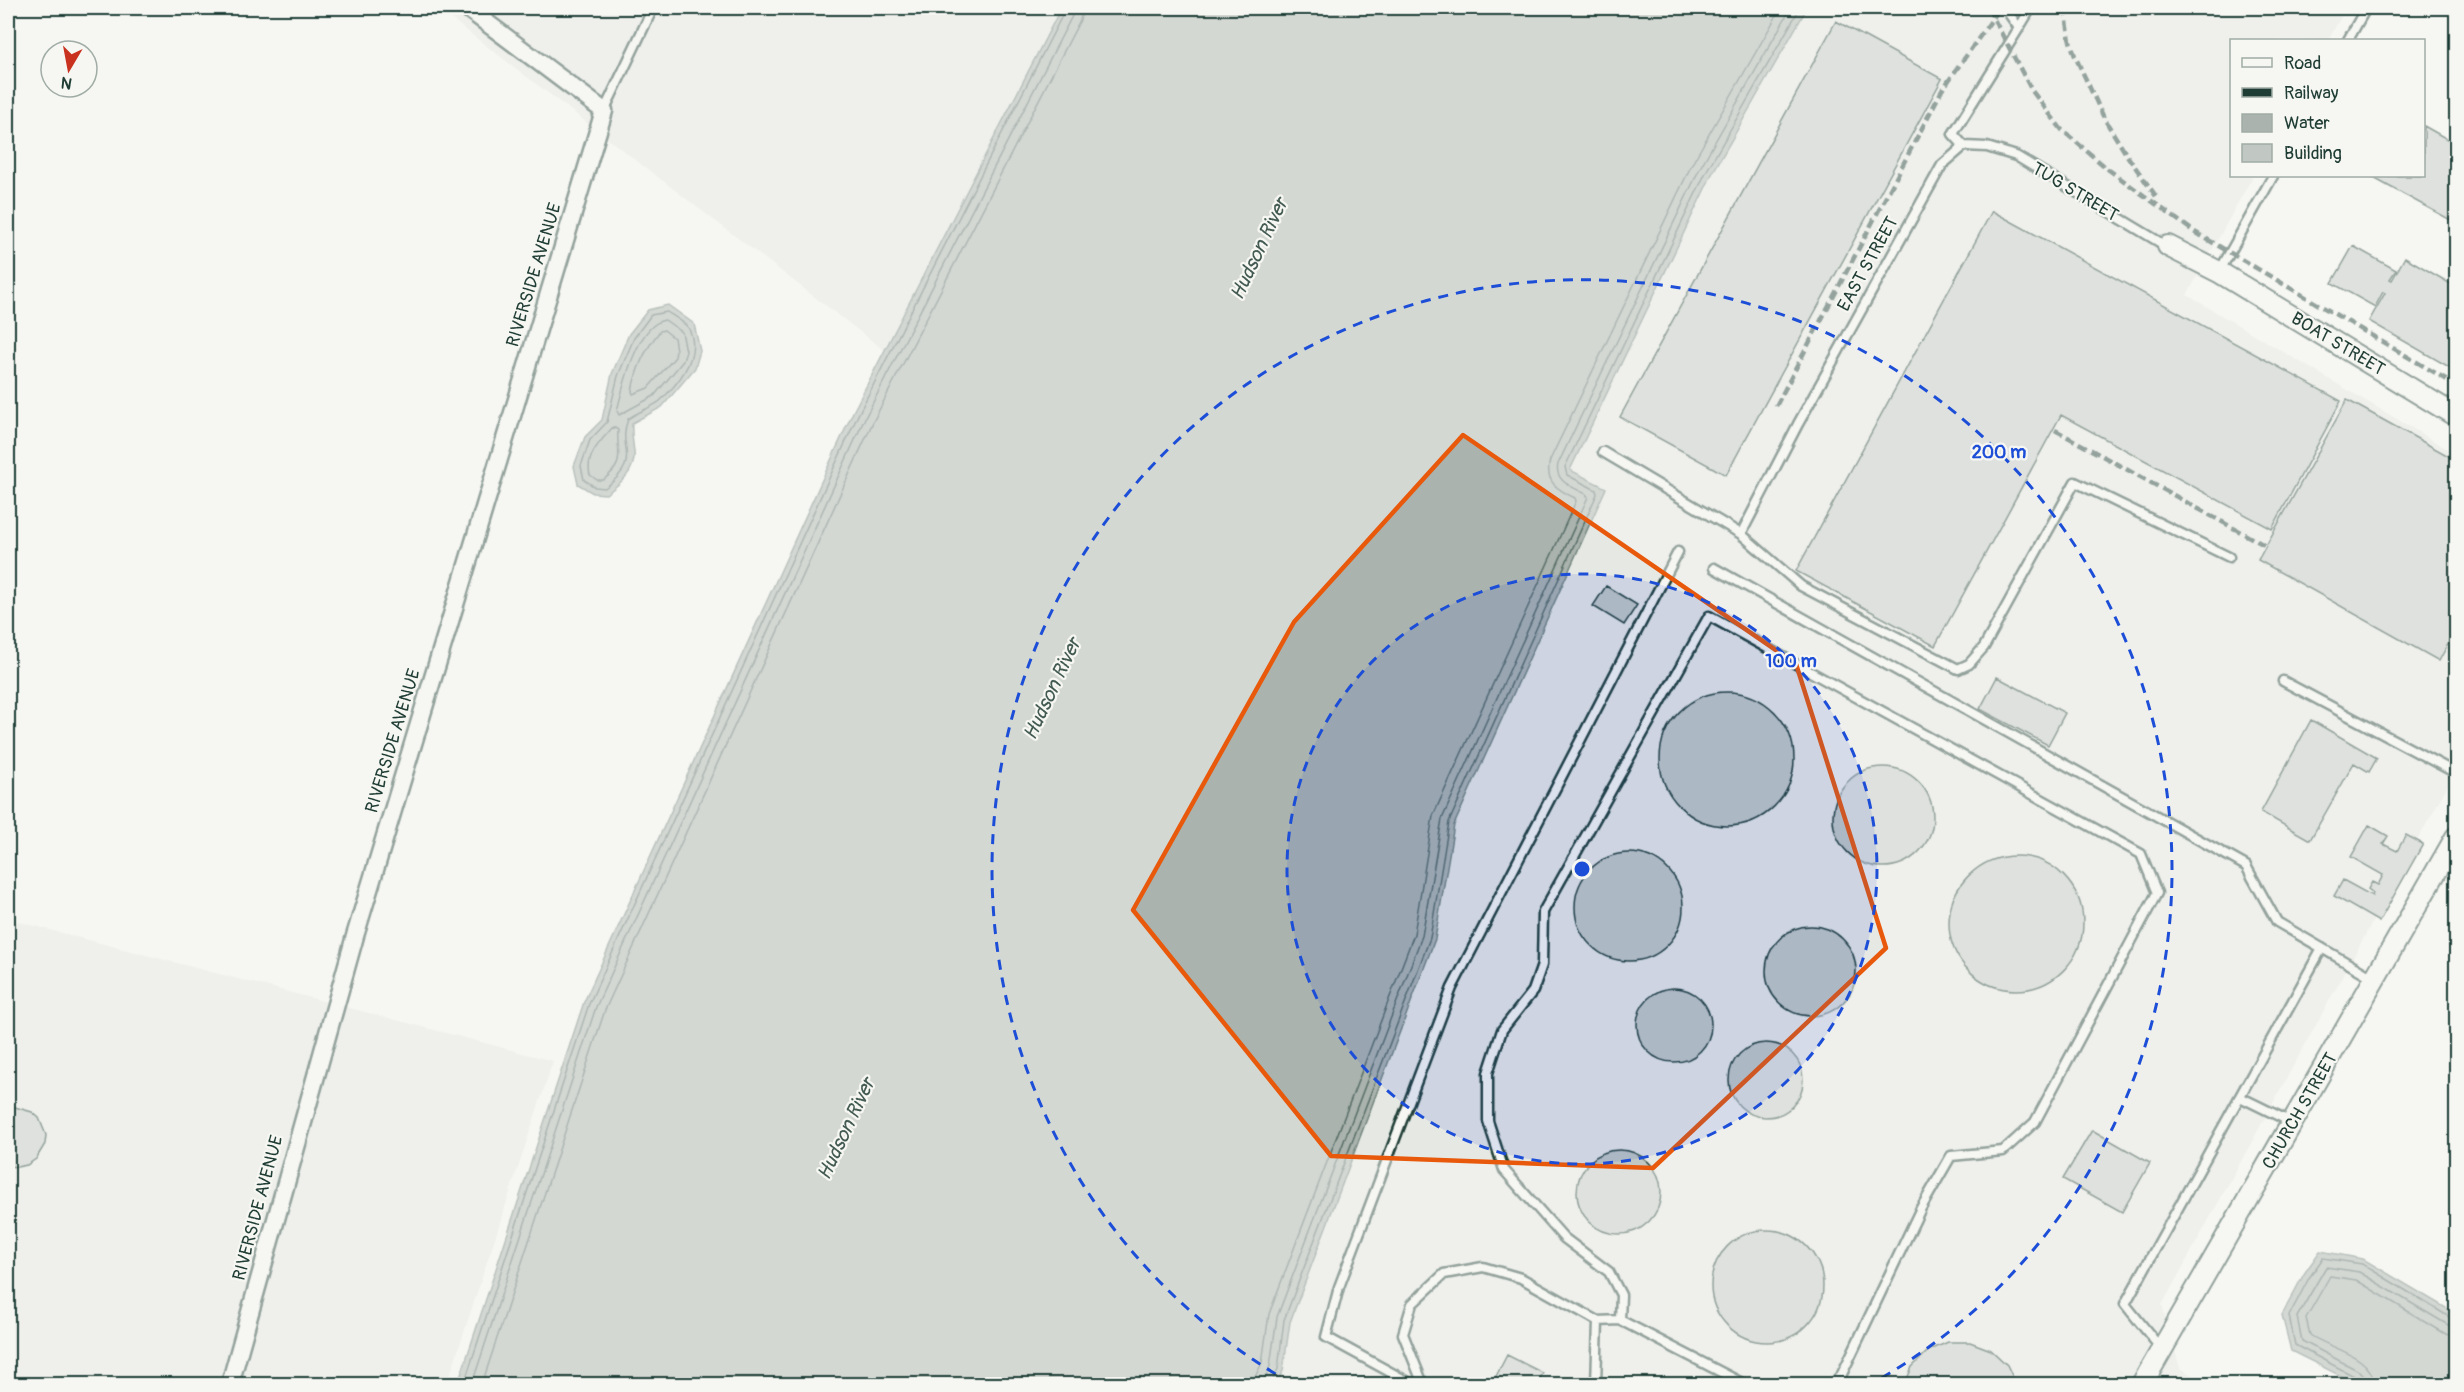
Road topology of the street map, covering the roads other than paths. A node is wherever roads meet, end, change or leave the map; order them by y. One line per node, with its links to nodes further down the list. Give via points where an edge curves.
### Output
1 (467, 8): 8 (street)
2 (653, 8): 8 (lane, RIVERSIDE AVENUE)
3 (2005, 8): 6 (lane)
4 (2031, 8): 6 (lane)
5 (2366, 8): 7 (lane)
6 (2019, 28): 9 (lane, via 1953,134)
7 (2349, 39)
8 (604, 111): 29 (street, RIVERSIDE AVENUE, via 355,936)
9 (1964, 146): 11 (lane, TUG STREET, via 1987,147 2016,156); 15 (lane, EAST STREET, via 1942,165)
10 (2272, 177): 12 (lane)
11 (2165, 244): 12 (street, TUG STREET)
12 (2219, 272): 13 (street, BOAT STREET)
13 (2457, 417)
14 (1603, 452): 15 (lane)
15 (1741, 534): 17 (lane, via 1801,586 1958,669 1969,664 1984,647 2075,482)
16 (1678, 552): 30 (lane, via 1452,988 1339,1287 1326,1337)
17 (2229, 557)
18 (1714, 568): 22 (lane, via 2246,866 2277,922)
19 (2283, 681): 20 (lane)
20 (2457, 773)
21 (2457, 837): 23 (street, CHURCH STREET)
22 (2322, 948): 23 (lane); 24 (lane)
23 (2375, 979): 25 (street, CHURCH STREET)
24 (2240, 1097): 25 (lane); 28 (lane, via 2126,1304)
25 (2293, 1123): 28 (street, CHURCH STREET)
26 (1620, 1320): 27 (lane); 33 (lane); 34 (lane, via 1621,1295 1609,1272 1564,1238 1504,1170 1488,1121 1488,1073 1502,1030 1533,991 1542,965 1543,912 1709,616 2141,854 2157,893 2035,1122 2003,1152 1951,1156 1842,1374)
27 (1598, 1321): 31 (lane, via 1521,1278 1483,1268 1444,1274 1412,1304 1403,1334); 32 (lane)
28 (2162, 1351): 35 (street, CHURCH STREET)
29 (230, 1384)
30 (1412, 1384)
31 (1423, 1384)
32 (1596, 1384)
33 (1744, 1384)
34 (1833, 1384)
35 (2142, 1384)

